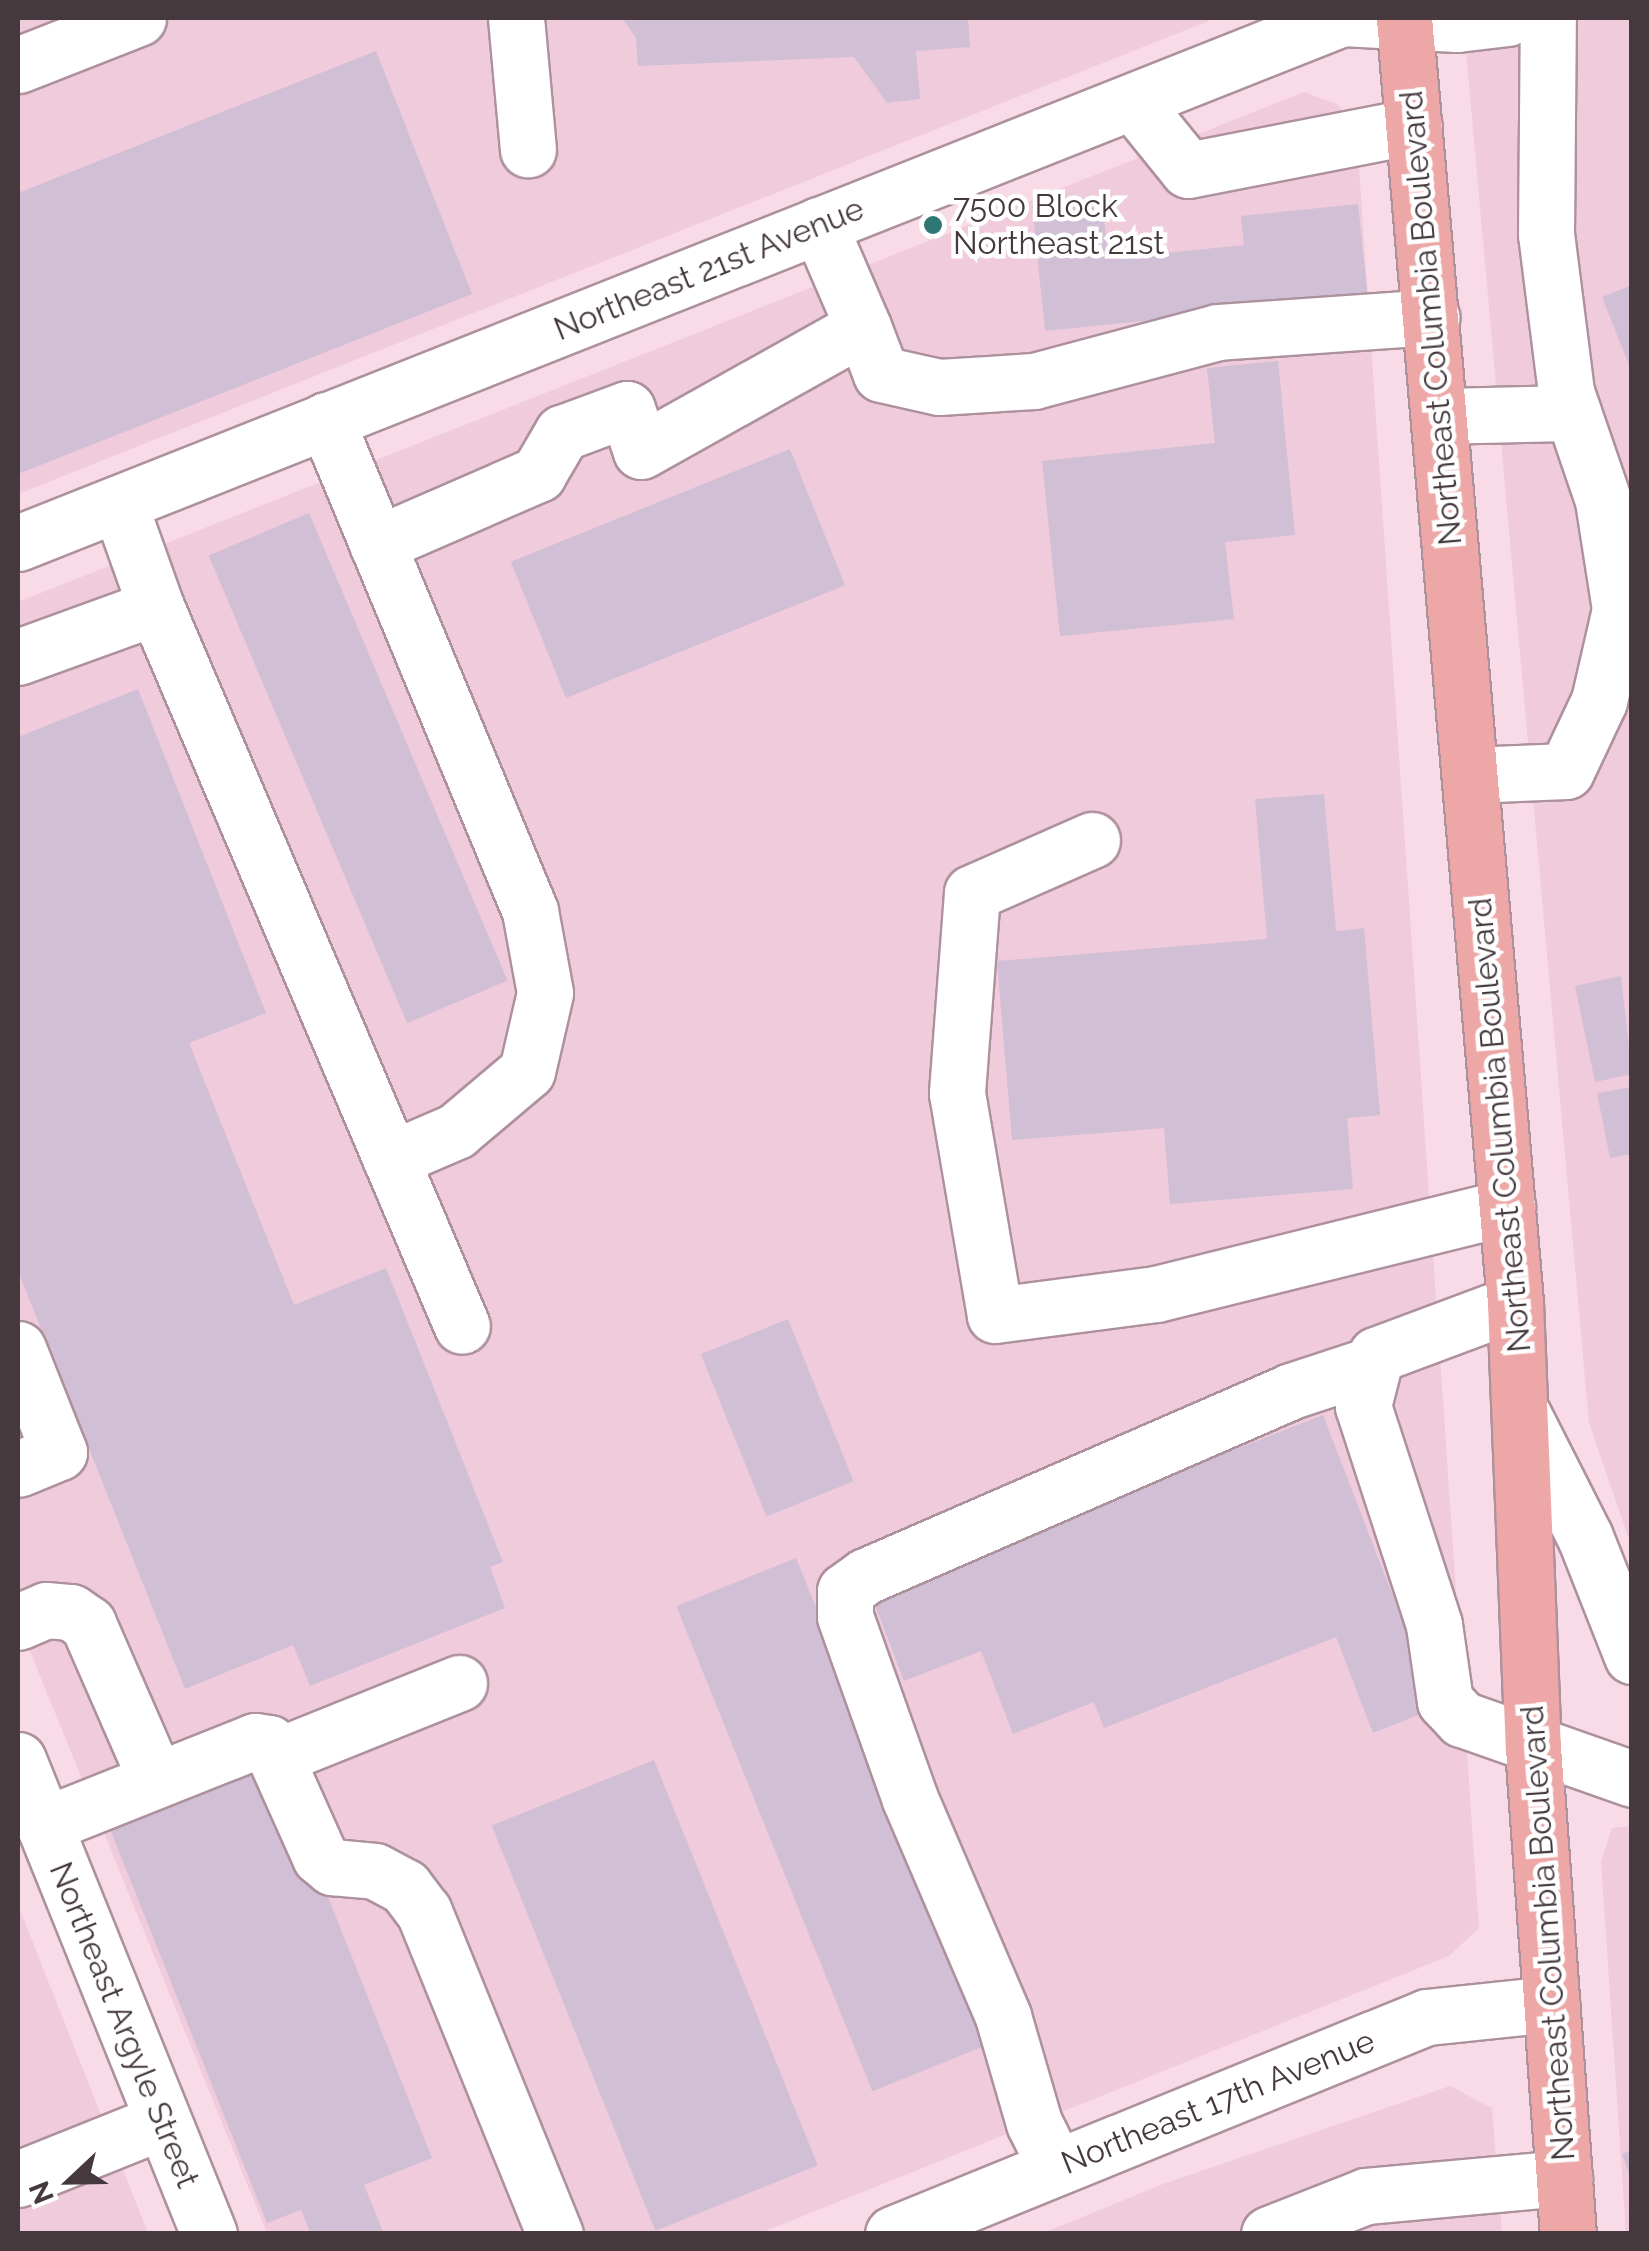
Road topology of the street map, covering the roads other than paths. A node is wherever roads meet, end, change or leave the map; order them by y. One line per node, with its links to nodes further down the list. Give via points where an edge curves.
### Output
1 (138, 18): 6 (street)
2 (516, 18): 9 (street)
3 (1508, 18): 5 (street, Northeast 21st Avenue)
4 (1548, 18): 13 (street, via 1546,234)
5 (1404, 19): 7 (street, Northeast 21st Avenue, via 1342,18); 8 (main road, Northeast Columbia Boulevard)
6 (18, 65)
7 (1132, 102): 8 (street, via 1188,170); 10 (street, Northeast 21st Avenue)
8 (1414, 126): 11 (main road, Northeast Columbia Boulevard)
9 (528, 149)
10 (819, 225): 12 (street); 15 (street, Northeast 21st Avenue)
11 (1431, 316): 12 (street, via 1218,332 1034,381 939,387 881,374); 14 (main road, Northeast Columbia Boulevard)
12 (862, 327): 19 (street, via 642,450 627,409 562,433 538,474)
13 (1573, 412): 14 (street); 16 (street)
14 (1440, 416): 22 (main road, Northeast Columbia Boulevard)
15 (326, 420): 17 (street, Northeast 21st Avenue); 19 (street)
16 (1617, 497): 22 (street, via 1620,609 1599,701 1566,771)
17 (118, 503): 18 (street, Northeast 21st Avenue); 20 (street)
18 (18, 543)
19 (377, 544): 24 (street, via 530,911 545,993 527,1072 456,1131)
20 (156, 607): 21 (street); 24 (street)
21 (18, 657)
22 (1470, 775): 25 (main road, Northeast Columbia Boulevard)
23 (1092, 840): 25 (street, via 972,893 957,1093 995,1315 1156,1294)
24 (391, 1160): 27 (street)
25 (1507, 1206): 26 (main road, Northeast Columbia Boulevard)
26 (1515, 1302): 29 (street, via 1376,1355); 30 (main road, Northeast Columbia Boulevard)
27 (462, 1326)
28 (18, 1350): 31 (street, via 59,1452)
29 (1374, 1364): 35 (street, via 1363,1406 1434,1626 1445,1701 1462,1719); 43 (street, via 1291,1391 866,1576 846,1591 845,1616 910,1799 1003,2016 1034,2123)
30 (1522, 1415): 33 (street, via 1585,1536); 35 (main road, Northeast Columbia Boulevard)
31 (18, 1469)
32 (18, 1622): 39 (street, via 46,1610 71,1612 88,1624)
33 (1631, 1653)
34 (459, 1683): 36 (street)
35 (1533, 1747): 38 (street); 41 (main road, Northeast Columbia Boulevard)
36 (280, 1755): 39 (street, via 270,1743 255,1741); 48 (street, via 320,1857 332,1867 375,1871 405,1887 424,1912)
37 (18, 1760): 40 (street, Northeast Argyle Street)
38 (1632, 1779)
39 (156, 1780): 40 (street)
40 (44, 1825): 42 (street, Northeast Argyle Street)
41 (1551, 2004): 43 (street, Northeast 17th Avenue, via 1426,2017); 44 (main road, Northeast Columbia Boulevard)
42 (163, 2121): 45 (street); 47 (street, Northeast Argyle Street)
43 (1056, 2168): 49 (street, Northeast 17th Avenue)
44 (1564, 2178): 46 (street); 51 (main road, Northeast Columbia Boulevard)
45 (18, 2180)
46 (1464, 2210): 50 (street, via 1366,2196)
47 (209, 2234)
48 (555, 2234)
49 (893, 2234)
50 (1269, 2234)
51 (1568, 2234)

